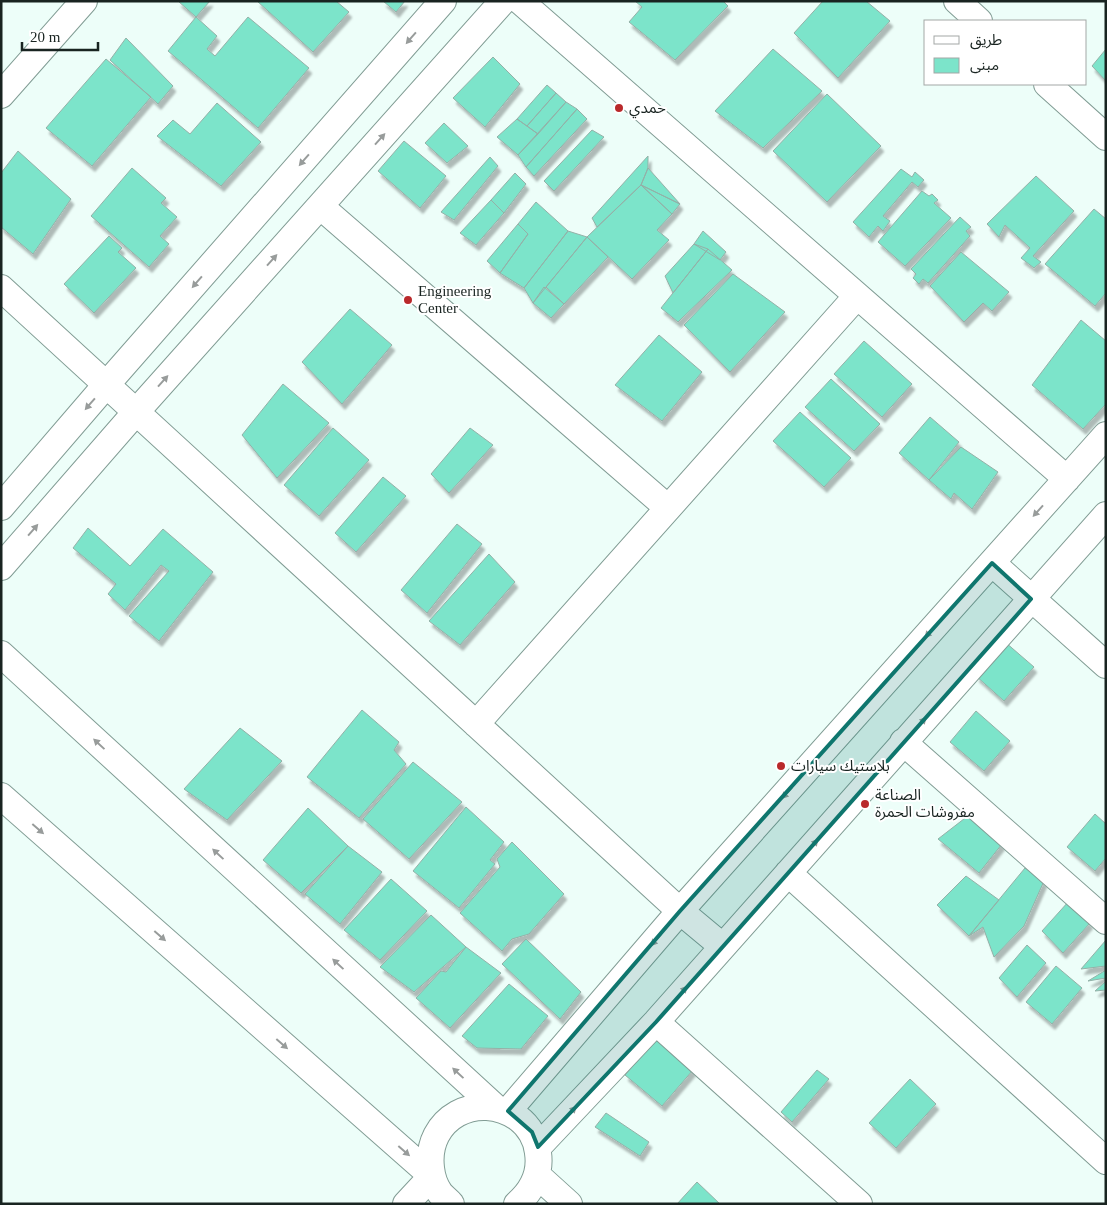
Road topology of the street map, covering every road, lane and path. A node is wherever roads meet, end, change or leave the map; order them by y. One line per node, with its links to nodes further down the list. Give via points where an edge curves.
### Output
1 (84, 1): 8 (street)
2 (443, 1): 13 (street, one-way to 13)
3 (503, 1): 10 (street, one-way to 3)
4 (520, 1): 12 (street)
5 (957, 1): 6 (street)
6 (978, 20)
7 (1048, 85): 9 (street)
8 (1, 95)
9 (1106, 138)
10 (320, 206): 14 (street, one-way to 10); 18 (street)
11 (1, 288): 13 (street)
12 (857, 296): 16 (street); 18 (street)
13 (106, 385): 14 (street); 17 (street, one-way to 17)
14 (136, 412): 21 (street, one-way to 14); 25 (street)
15 (1106, 435): 16 (street)
16 (1067, 479): 20 (street, one-way to 20)
17 (1, 507)
18 (668, 508): 25 (street)
19 (1106, 515): 22 (street)
20 (992, 563): 22 (street); 29 (street, one-way to 29)
21 (1, 567)
22 (1031, 599): 24 (street); 26 (street, one-way to 22)
23 (1, 654): 33 (street, one-way to 23)
24 (1106, 664)
25 (476, 724): 29 (street)
26 (903, 742): 28 (street, one-way to 26); 30 (street)
27 (1, 796): 37 (street, one-way to 37)
28 (788, 873): 31 (street); 35 (street)
29 (680, 912): 31 (street); 33 (street, one-way to 33)
30 (1106, 921)
31 (722, 946): 32 (street, one-way to 31)
32 (656, 1022): 34 (street, one-way to 32); 42 (street)
33 (501, 1109): 34 (street, via 522,1120); 37 (street, via 475,1107 458,1113 444,1124 434,1140 430,1158)
34 (538, 1147): 36 (street)
35 (1106, 1162)
36 (537, 1175): 40 (street, via 530,1190); 41 (street)
37 (432, 1176): 38 (street); 39 (street)
38 (406, 1204)
39 (451, 1204)
40 (517, 1204)
41 (569, 1204)
42 (859, 1204)

